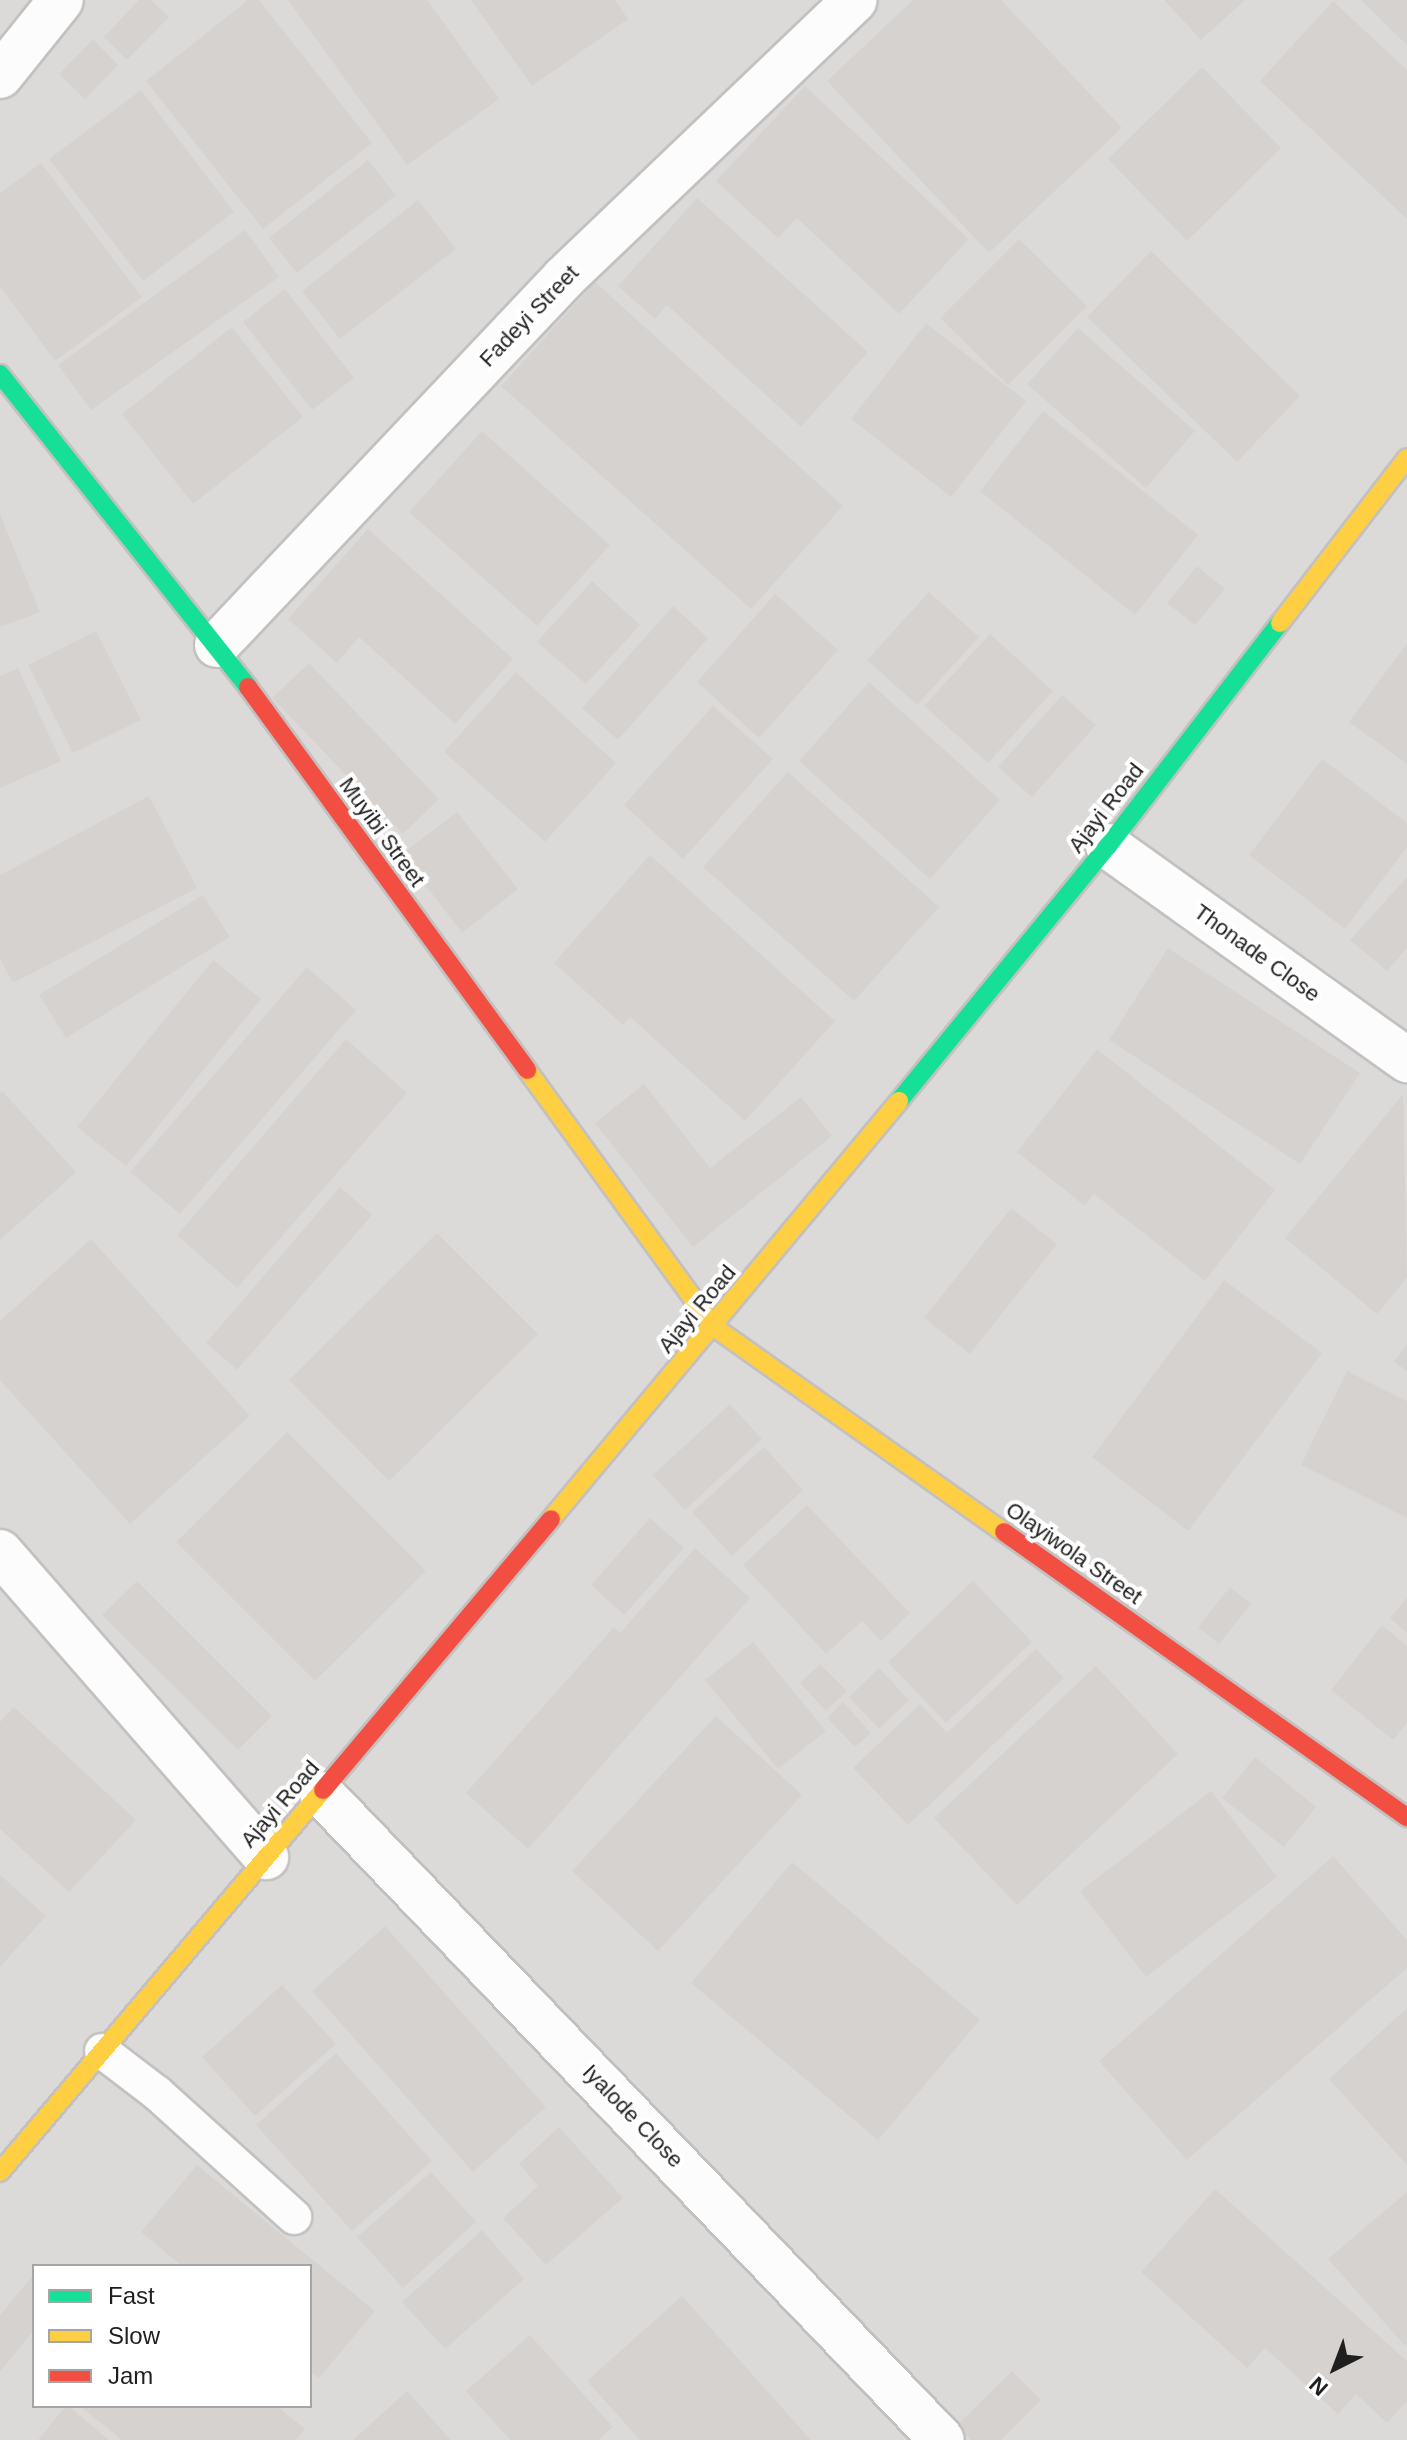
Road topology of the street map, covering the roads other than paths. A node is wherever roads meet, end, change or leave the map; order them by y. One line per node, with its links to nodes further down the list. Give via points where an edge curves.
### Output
1 (61, 0): 3 (street)
2 (855, 0): 6 (street, Fadeyi Street, via 564,278)
3 (0, 76)
4 (0, 374): 6 (street, Muyibi Street)
5 (1407, 458): 7 (street, Ajayi Road)
6 (217, 645): 9 (street, Muyibi Street)
7 (1108, 846): 8 (street, Thonade Close); 9 (street, Ajayi Road)
8 (1407, 1060)
9 (714, 1327): 11 (street, Ajayi Road); 12 (street, Olayiwola Street)
10 (0, 1552): 13 (street)
11 (322, 1794): 13 (street, Ajayi Road); 17 (street, Iyalode Close)
12 (1407, 1817)
13 (266, 1857): 14 (street, Ajayi Road)
14 (102, 2051): 15 (street, Ajayi Road); 16 (lane, via 157,2093)
15 (0, 2172)
16 (294, 2217)
17 (942, 2440)

